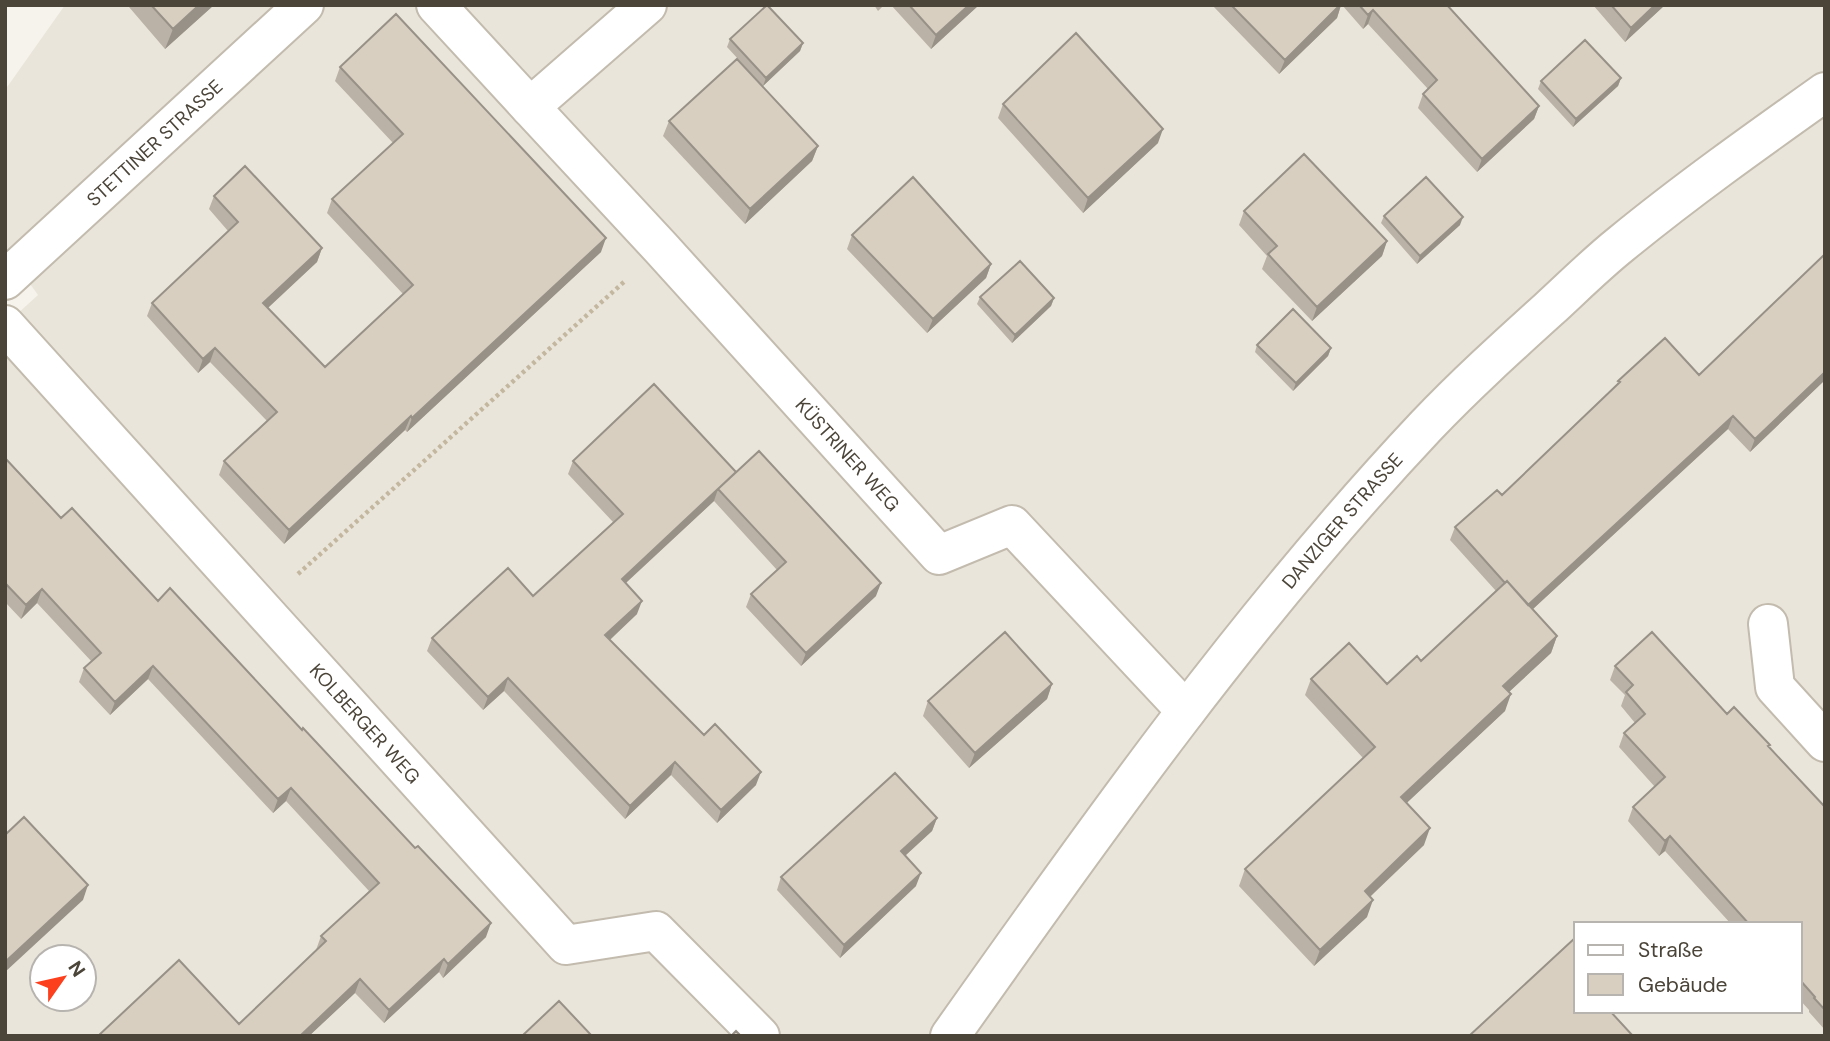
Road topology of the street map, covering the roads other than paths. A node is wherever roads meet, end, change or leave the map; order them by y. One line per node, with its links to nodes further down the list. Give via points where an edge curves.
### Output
1 (304, 5): 6 (street, STETTINER STRASSE)
2 (436, 5): 5 (street)
3 (647, 5): 5 (street)
4 (1825, 92): 9 (street, DANZIGER STRASSE, via 1619,245 1429,423 1341,518)
5 (530, 107): 9 (street, KÜSTRINER WEG, via 939,555 1012,524)
6 (5, 280)
7 (5, 325): 11 (street, KOLBERGER WEG, via 566,945 656,931)
8 (1768, 624): 10 (street, via 1775,687)
9 (1186, 711): 12 (street, DANZIGER STRASSE)
10 (1825, 742)
11 (760, 1036)
12 (950, 1036)

